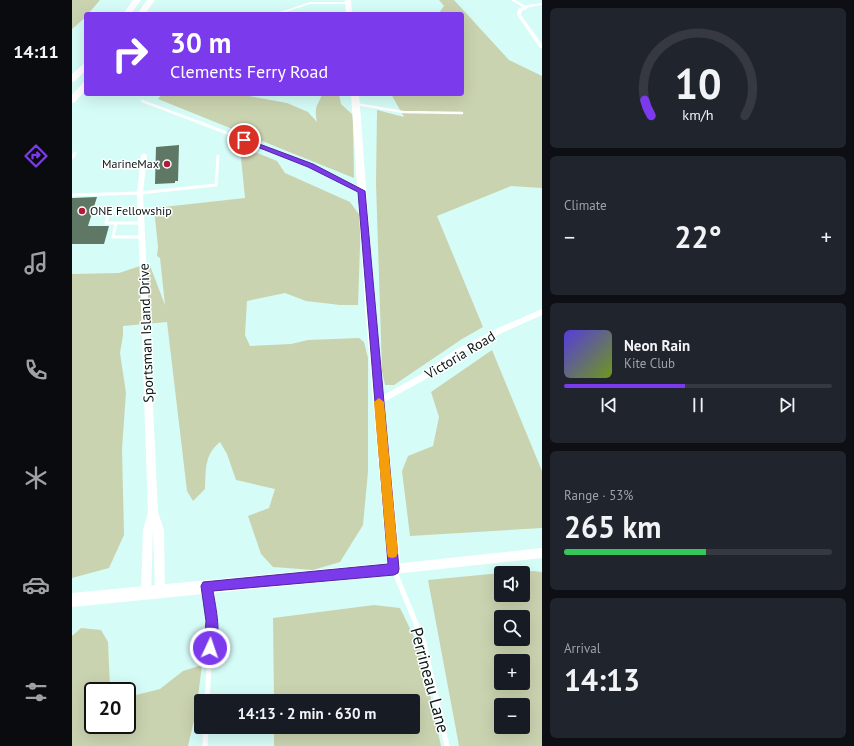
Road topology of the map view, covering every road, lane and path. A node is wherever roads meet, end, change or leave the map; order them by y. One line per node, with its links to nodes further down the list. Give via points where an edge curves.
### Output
1 (137, 0): 7 (highway)
2 (151, 0): 8 (highway)
3 (513, 0): 6 (lane)
4 (348, 2): 9 (street, via 310,3); 10 (main road)
5 (542, 4): 6 (street)
6 (525, 7): 11 (street, via 519,14)
7 (128, 12)
8 (142, 12)
9 (282, 12)
10 (349, 12)
11 (542, 47)
12 (84, 67): 13 (highway)
13 (72, 79)
14 (84, 87): 16 (highway)
15 (355, 99): 18 (lane, via 403,112); 23 (main road)
16 (72, 100)
17 (142, 101): 23 (lane, via 310,165)
18 (462, 113)
19 (75, 153): 22 (lane)
20 (144, 155): 24 (street, Sportsman Island Drive)
21 (218, 156): 24 (lane, via 216,185)
22 (72, 158)
23 (362, 191): 31 (main road)
24 (140, 193): 25 (lane); 26 (street, Sportsman Island Drive)
25 (72, 195)
26 (141, 211): 27 (lane, via 109,211 106,223); 28 (street, Sportsman Island Drive)
27 (116, 223): 28 (lane); 29 (lane, via 113,237)
28 (142, 223): 29 (street, Sportsman Island Drive)
29 (142, 237): 32 (street, Sportsman Island Drive)
30 (542, 312): 31 (street, Victoria Road, via 458,352)
31 (379, 401): 34 (main road)
32 (153, 512): 36 (street, Sportsman Island Drive, via 159,530); 37 (street, Sportsman Island Drive, via 148,530)
33 (542, 553): 34 (street)
34 (394, 569): 35 (main road); 42 (lane, Perrineau Lane, via 424,643)
35 (207, 586): 36 (main road); 39 (lane, via 212,621)
36 (160, 591): 37 (main road)
37 (146, 592): 38 (main road)
38 (72, 600)
39 (207, 694)
40 (206, 734): 41 (lane)
41 (205, 746)
42 (447, 746)

